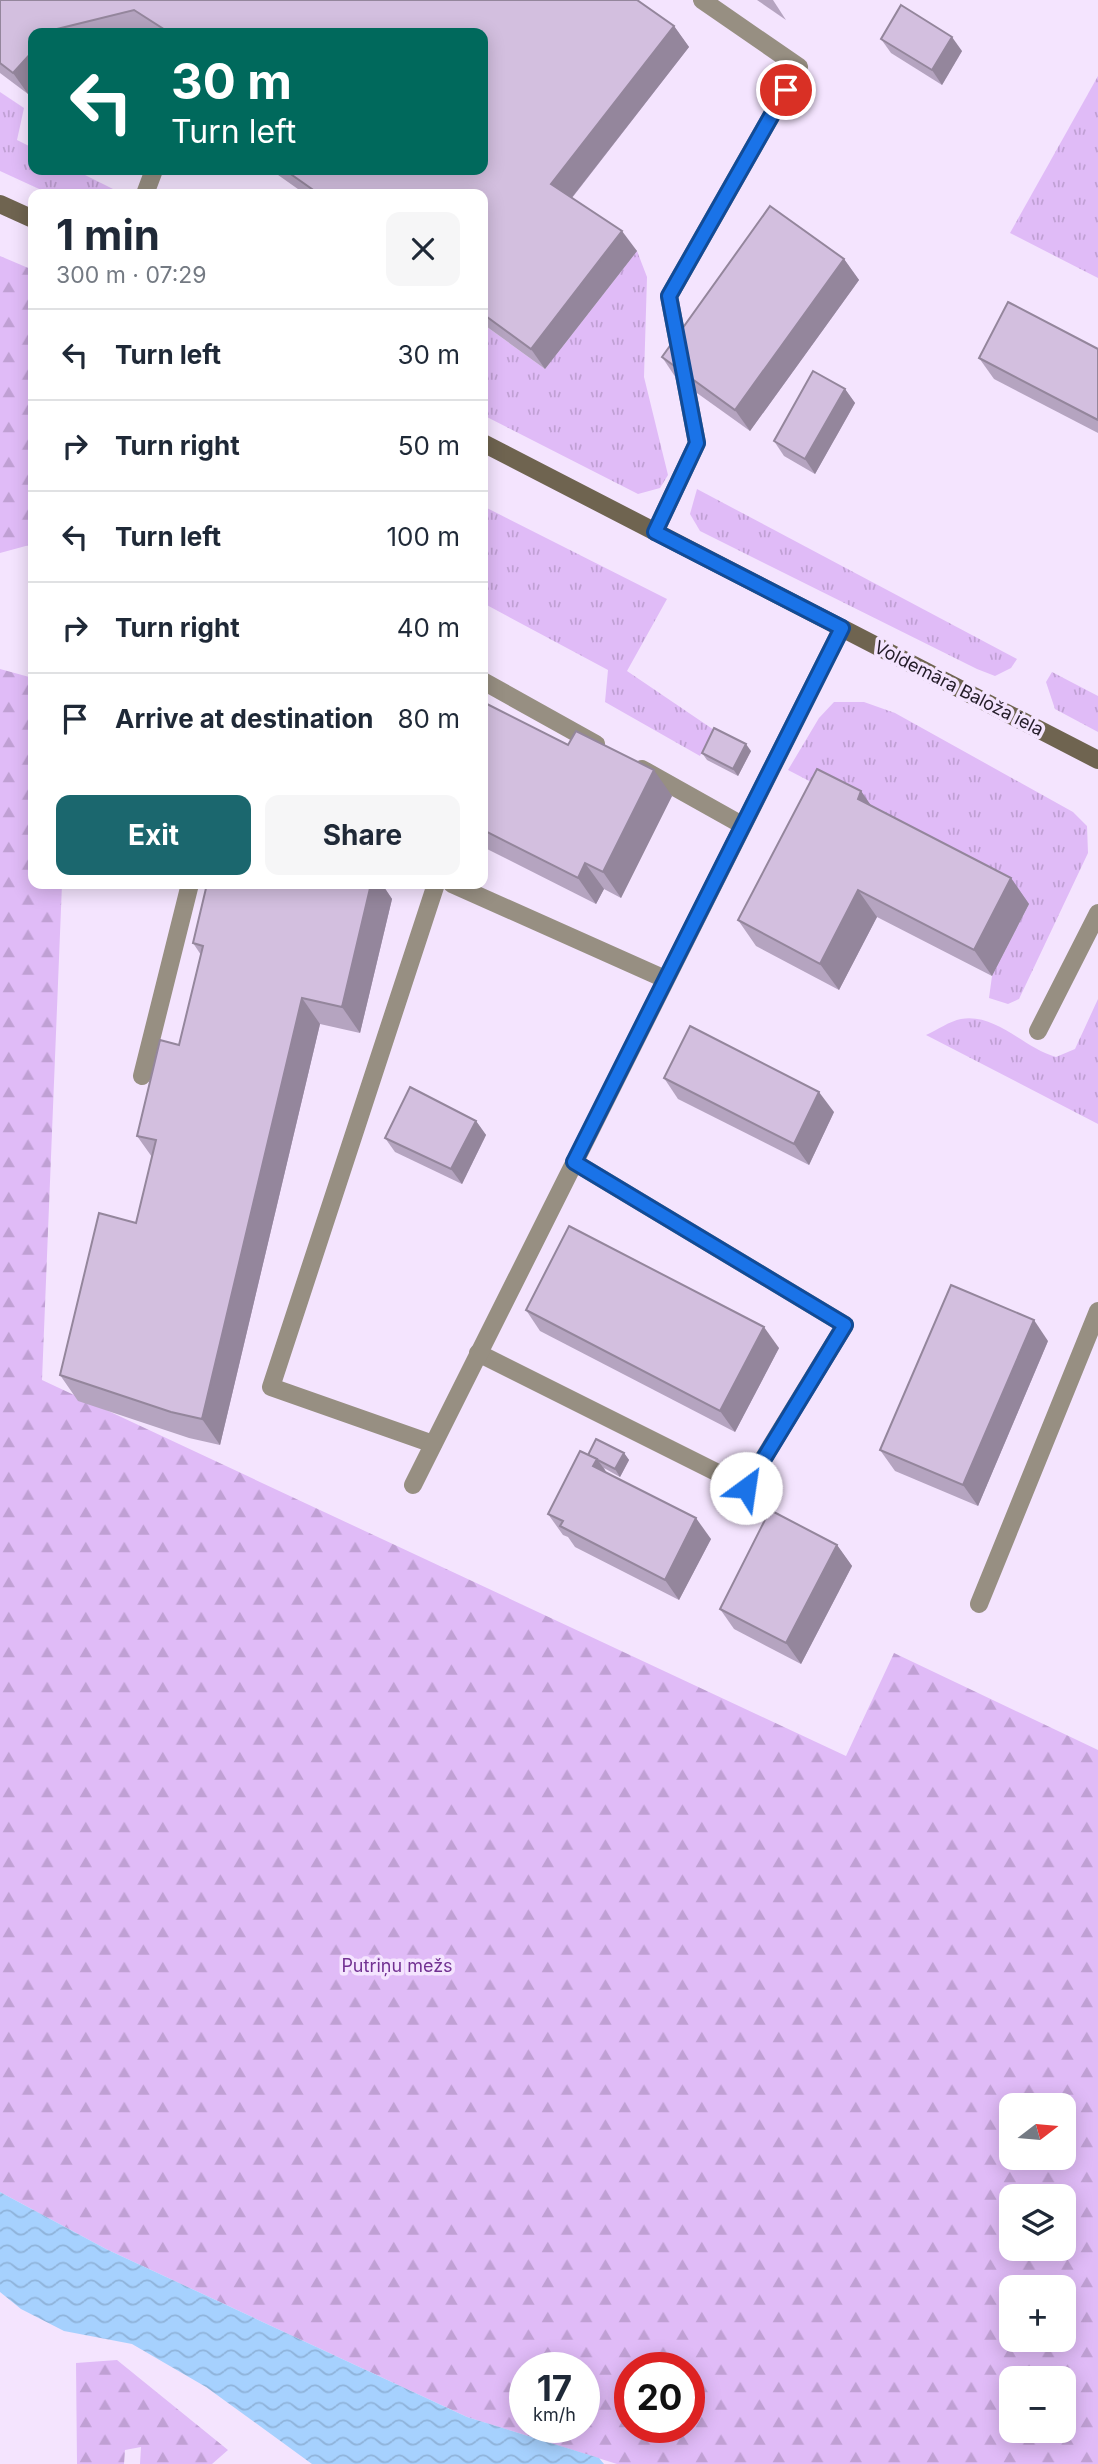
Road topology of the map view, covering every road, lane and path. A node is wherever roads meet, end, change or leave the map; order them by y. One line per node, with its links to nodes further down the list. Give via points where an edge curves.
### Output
1 (702, 0): 5 (lane, via 799,67 669,296 697,443)
2 (0, 204): 3 (main road)
3 (28, 217)
4 (488, 446): 5 (main road, Voldemāra Baloža iela)
5 (655, 532): 6 (main road, Voldemāra Baloža iela)
6 (842, 628): 8 (main road, Voldemāra Baloža iela); 9 (lane)
7 (488, 684): 9 (lane)
8 (1098, 760)
9 (743, 825): 14 (lane)
10 (189, 889): 16 (lane)
11 (434, 889): 20 (lane, via 271,1387)
12 (463, 889): 14 (lane)
13 (1098, 914): 15 (lane)
14 (665, 979): 17 (lane)
15 (1038, 1031)
16 (142, 1076)
17 (574, 1162): 19 (lane); 19 (lane, via 845,1325 746,1488)
18 (1098, 1311): 22 (lane)
19 (478, 1353): 20 (lane)
20 (433, 1444): 21 (lane)
21 (413, 1485)
22 (979, 1604)

